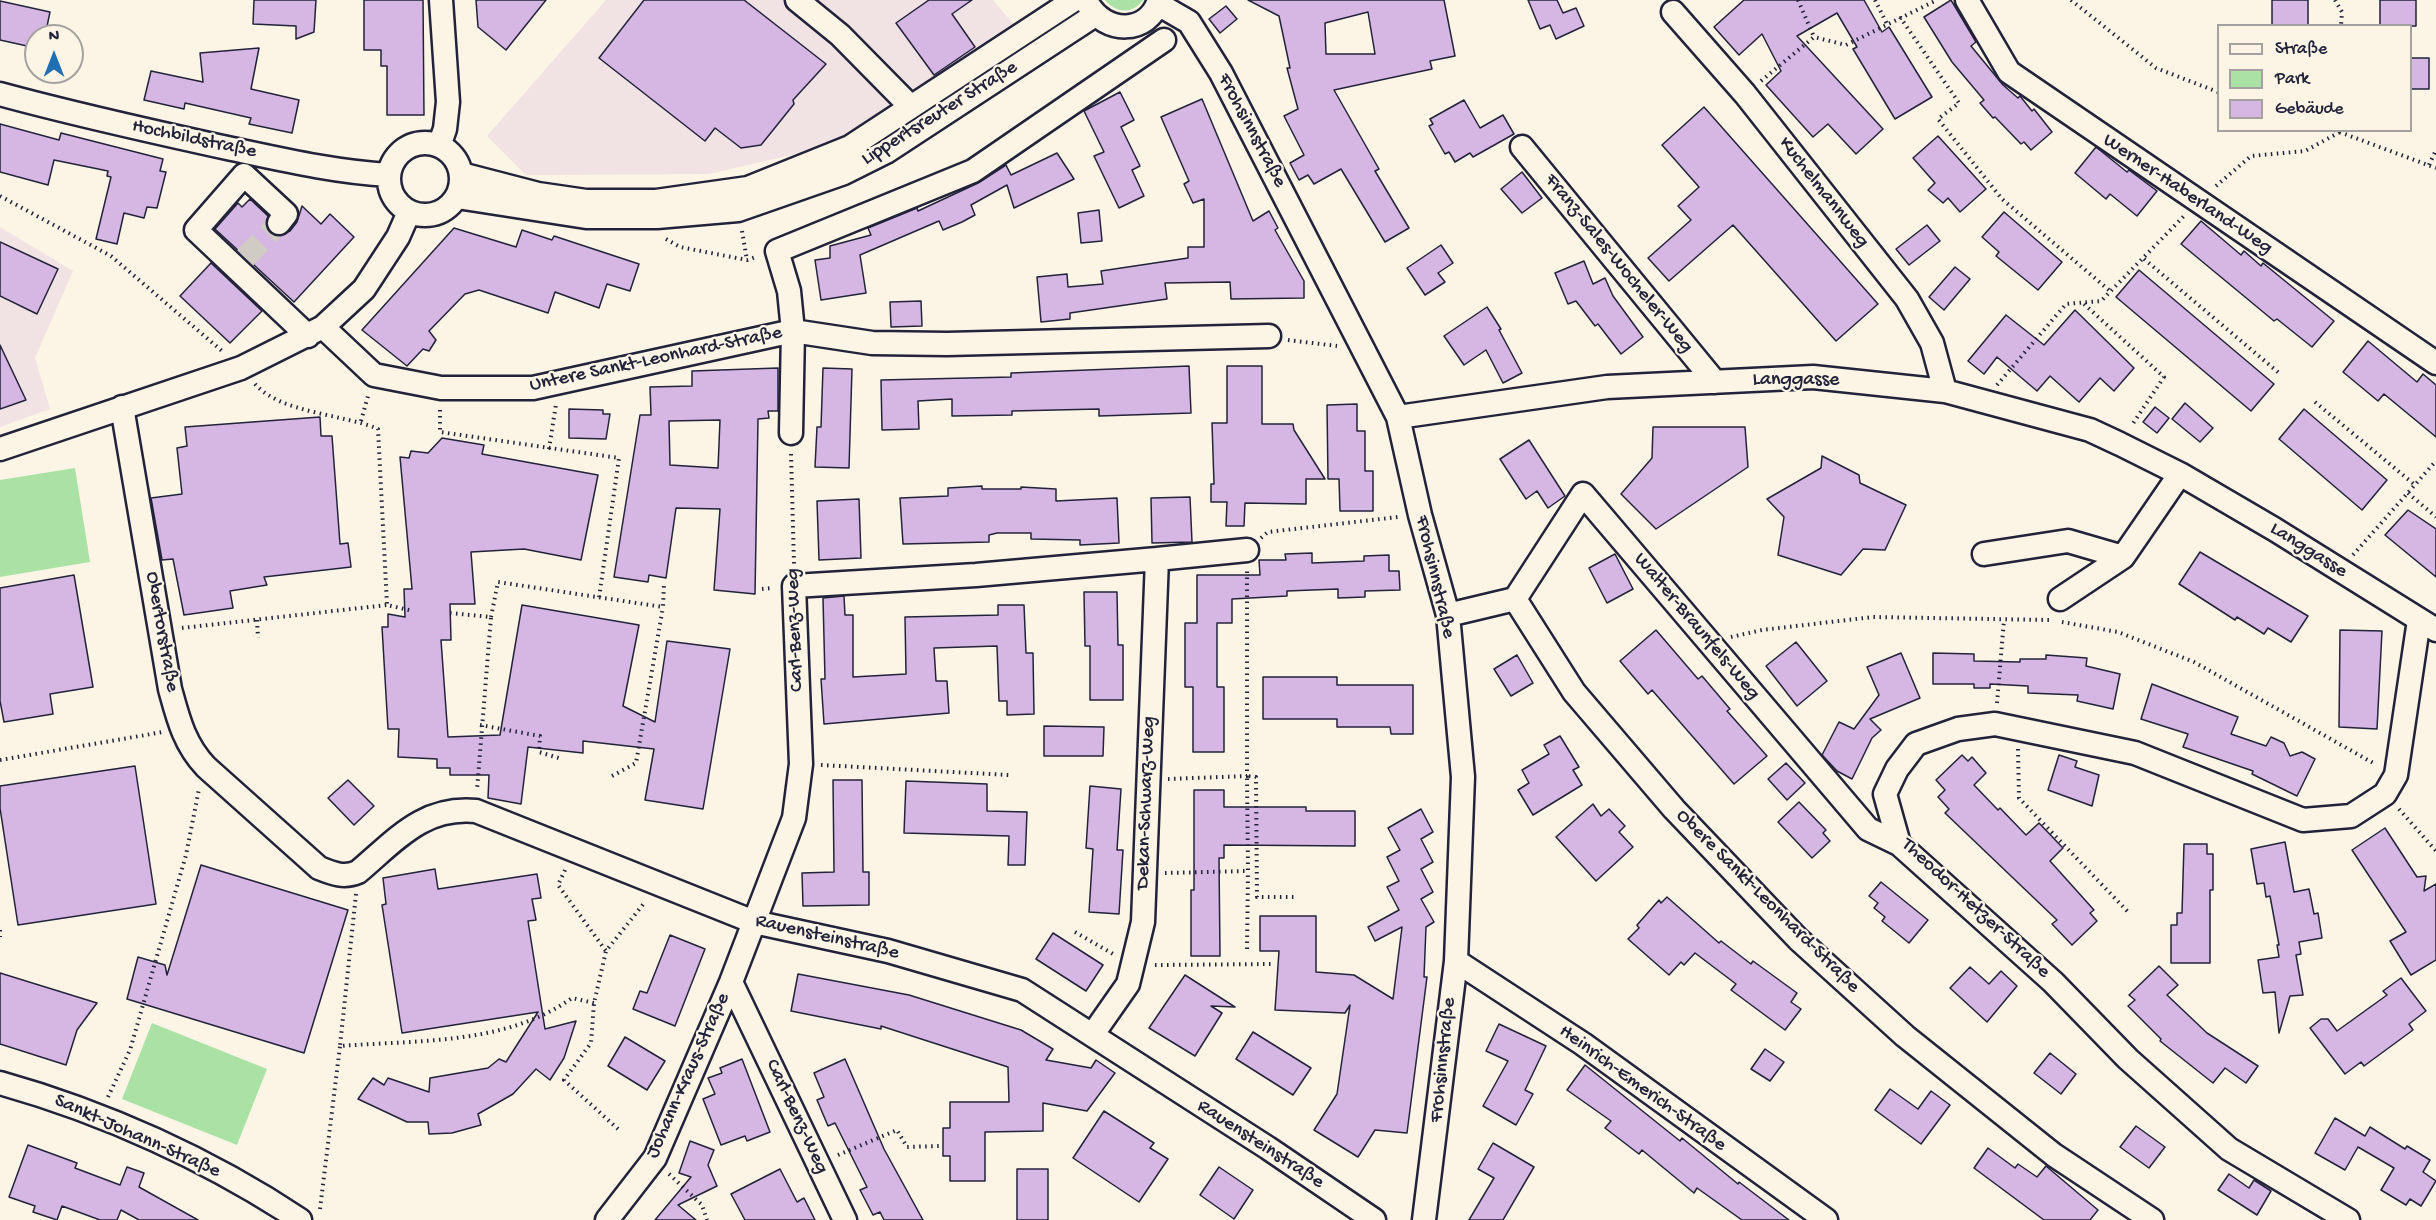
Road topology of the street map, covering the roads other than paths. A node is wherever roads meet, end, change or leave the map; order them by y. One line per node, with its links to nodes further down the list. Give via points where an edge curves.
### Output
1 (441, 0): 11 (street, via 448,102)
2 (797, 0): 10 (street, via 840,35)
3 (1074, 0): 10 (street, Lippertsreuter Straße)
4 (1967, 0): 23 (street, Werner-Haberland-Weg, via 2009,72)
5 (1159, 2): 6 (street, via 1148,18 1134,26 1109,25); 27 (street, Frohsinnstraße, via 1189,22 1221,74)
6 (1091, 8): 17 (street, Lippertsreuter Straße, via 886,152 844,173 738,210 657,217 586,217)
7 (1673, 12): 25 (street, Kuchelmannweg, via 1745,94 1907,299 1932,343)
8 (1164, 40): 21 (street, Untere Sankt-Leonhard-Straße, via 974,171 777,251 789,291)
9 (0, 94): 13 (street, Hochbildstraße)
10 (911, 107): 14 (street, Lippertsreuter Straße, via 850,147 748,188 702,196 656,201 586,201 538,194)
11 (439, 146): 14 (street, via 458,162); 15 (street, via 428,143 407,148 392,164)
12 (1522, 147): 24 (street, Franz-Sales-Wocheler-Weg)
13 (236, 150): 15 (street, Hochbildstraße, via 357,173); 16 (street)
14 (461, 174): 17 (street)
15 (389, 175): 18 (street, via 393,195)
16 (227, 195): 19 (street, via 244,175 286,214); 20 (street, Untere Sankt-Leonhard-Straße, via 196,230 240,262)
17 (457, 198): 18 (street, via 440,213 429,216)
18 (409, 212): 20 (street, via 398,237 364,289)
19 (279, 223)
20 (315, 332): 21 (street, Untere Sankt-Leonhard-Straße, via 374,375 441,388 533,388); 26 (street, via 241,368)
21 (793, 332): 22 (street, Untere Sankt-Leonhard-Straße, via 872,343 926,344); 28 (street)
22 (1269, 336)
23 (2436, 363)
24 (1714, 382): 25 (street, Langgasse, via 1813,377); 27 (street, Langgasse, via 1607,387)
25 (1945, 391): 30 (street, Langgasse, via 2090,430)
26 (123, 407): 29 (street); 40 (street, Obertorstraße, via 170,689 191,752 319,868 339,875)
27 (1398, 417): 37 (street, Frohsinnstraße)
28 (791, 433)
29 (0, 449)
30 (2180, 474): 33 (street); 38 (street, Langgasse)
31 (1247, 550): 34 (street)
32 (1984, 554): 33 (street, via 2068,541)
33 (2123, 557): 36 (street)
34 (1157, 559): 41 (street, Carl-Benz-Weg, via 794,586 801,764 794,818); 44 (street, Dekan-Schwarz-Weg, via 1143,922 1128,984)
35 (1515, 599): 37 (street); 39 (street, Walter-Braunfels-Weg, via 1583,494 1868,829); 52 (street, Obere Sankt-Leonhard-Straße, via 1574,692 1674,809 1798,939 1905,1036 2026,1133)
36 (2060, 599)
37 (1448, 615): 42 (street, Frohsinnstraße, via 1463,777)
38 (2428, 625): 39 (street, Theodor-Hetzer-Straße, via 2396,775 2385,794 2351,816 2302,820 2135,753 1995,724 1958,729 1916,744 1885,794)
39 (1899, 844): 53 (street, Theodor-Hetzer-Straße, via 2054,982 2128,1059 2229,1149)
40 (358, 872): 41 (street, Rauensteinstraße, via 416,822 455,809 476,811)
41 (754, 922): 43 (street, Johann-Kraus-Straße); 44 (street, Rauensteinstraße, via 888,951 1022,990)
42 (1456, 961): 50 (street, Frohsinnstraße); 51 (street, Heinrich-Emerich-Straße, via 1583,1044)
43 (731, 982): 47 (street, Johann-Kraus-Straße, via 655,1158); 48 (street, Carl-Benz-Weg)
44 (1093, 1034): 49 (street, Rauensteinstraße)
45 (0, 1083): 46 (street, Sankt-Johann-Straße, via 99,1117 189,1156)
46 (300, 1220)
47 (607, 1220)
48 (845, 1220)
49 (1374, 1220)
50 (1425, 1220)
51 (1826, 1220)
52 (2152, 1220)
53 (2348, 1220)

